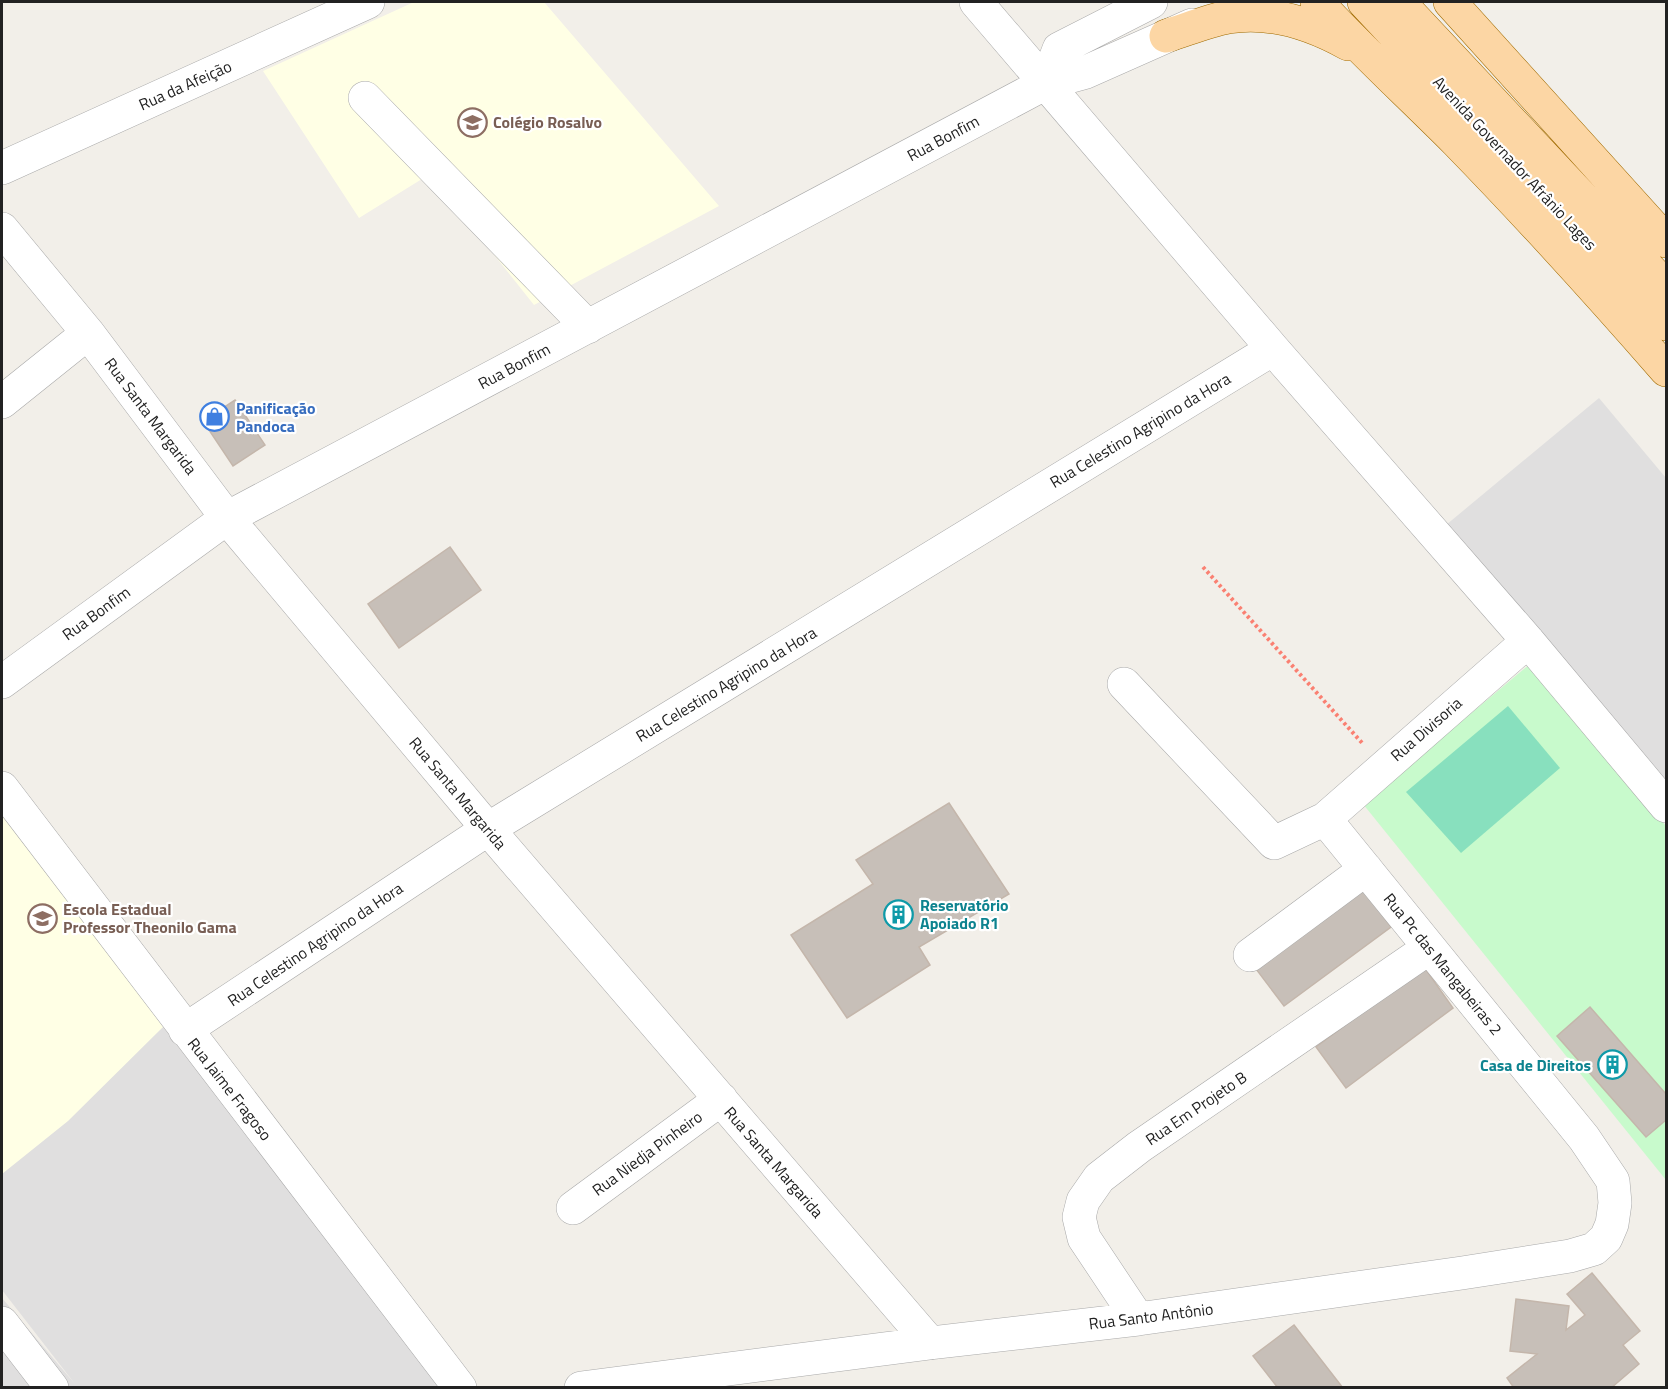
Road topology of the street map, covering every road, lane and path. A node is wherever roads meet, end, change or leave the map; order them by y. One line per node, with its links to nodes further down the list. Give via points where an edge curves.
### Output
1 (368, 2): 13 (street, Rua da Afeição)
2 (975, 2): 11 (street)
3 (1151, 2): 11 (street, via 1059,49)
4 (1247, 2): 9 (street, Rua Bonfim)
5 (1364, 2): 17 (main road, Avenida Governador Afrânio Lages)
6 (1399, 2): 16 (main road, Avenida Governador Afrânio Lages)
7 (1453, 3): 15 (main road)
8 (1330, 9): 10 (main road)
9 (1166, 36): 10 (main road, via 1228,17 1265,15 1327,33); 11 (street, Rua Bonfim, via 1086,72)
10 (1368, 55): 21 (main road, via 1565,255)
11 (1046, 83): 18 (street, Rua Bonfim); 20 (street)
12 (365, 98): 18 (street)
13 (2, 168)
14 (2, 229): 19 (street, Rua Santa Margarida)
15 (1666, 241)
16 (1666, 287)
17 (1666, 324)
18 (588, 327): 23 (street, Rua Bonfim)
19 (88, 333): 22 (street); 23 (street, Rua Santa Margarida)
20 (1273, 349): 25 (street); 32 (street, Rua Celestino Agripino da Hora)
21 (1666, 370)
22 (2, 402)
23 (227, 518): 26 (street, Rua Bonfim); 32 (street, Rua Santa Margarida)
24 (1203, 567): 28 (path)
25 (1528, 641): 28 (street, Rua Divisoria); 30 (street)
26 (2, 682)
27 (1124, 684): 31 (street, Rua Divisoria, via 1274,843)
28 (1383, 767): 31 (street, Rua Divisoria)
29 (2, 789): 36 (street, Rua Jaime Fragoso)
30 (1666, 806)
31 (1325, 819): 33 (street, Rua Pc das Mangabeiras 2)
32 (488, 829): 36 (street, Rua Celestino Agripino da Hora); 37 (street, Rua Santa Margarida)
33 (1366, 869): 34 (street, Rua Pc das Mangabeiras 2); 35 (street)
34 (1429, 948): 38 (street, Rua Pc das Mangabeiras 2); 40 (street, Rua Em Projeto B, via 1139,1147 1100,1178 1083,1201 1078,1217 1084,1238)
35 (1250, 955)
36 (185, 1030): 44 (street, Rua Jaime Fragoso)
37 (720, 1099): 39 (street, Rua Niedja Pinheiro); 42 (street, Rua Santa Margarida)
38 (1584, 1138): 40 (street, Rua Santo Antônio, via 1612,1181 1616,1203 1612,1224 1594,1249 1462,1273)
39 (573, 1208)
40 (1138, 1319): 42 (street, Rua Santo Antônio)
41 (2, 1323): 43 (street)
42 (930, 1343): 45 (street, Rua Santo Antônio)
43 (52, 1388)
44 (460, 1388)
45 (581, 1388)

